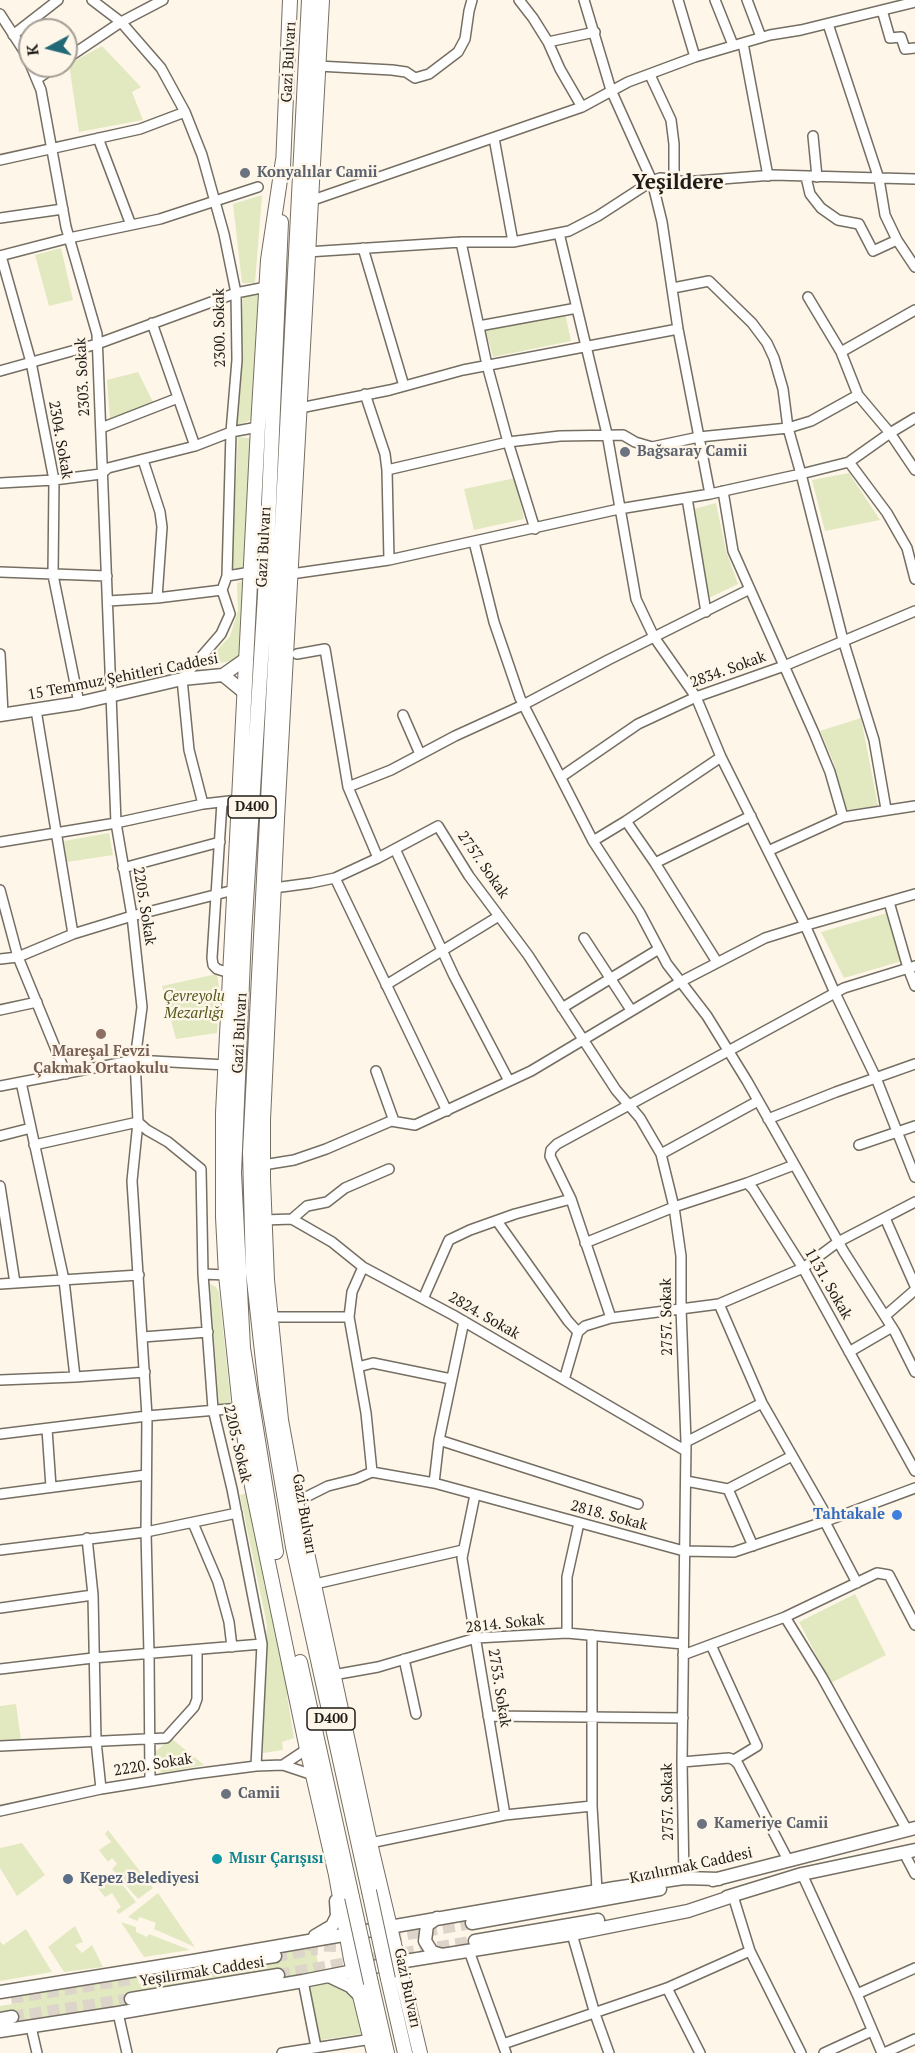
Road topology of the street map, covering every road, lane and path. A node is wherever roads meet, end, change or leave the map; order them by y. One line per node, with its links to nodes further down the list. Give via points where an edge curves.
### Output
1 (57, 0): 20 (street)
2 (92, 0): 17 (street, 2300. Sokak)
3 (163, 0): 17 (street)
4 (289, 0): 39 (highway, Gazi Bulvarı / D400)
5 (309, 0): 286 (highway, Gazi Bulvarı / D400, via 250,1152 259,1329)
6 (322, 0): 28 (highway)
7 (472, 0): 28 (street, via 465,39 458,52 429,74 415,78 406,72)
8 (519, 0): 23 (street)
9 (584, 0): 19 (street)
10 (678, 0): 27 (street)
11 (715, 0): 24 (street)
12 (747, 0): 21 (street)
13 (876, 0): 15 (street)
14 (915, 2): 15 (street)
15 (880, 11): 18 (street); 25 (street, via 890,38 901,37 905,49)
16 (0, 14): 20 (street, 2303. Sokak)
17 (121, 22): 26 (street); 33 (street, 2300. Sokak, via 162,68)
18 (828, 24): 21 (street); 44 (street)
19 (595, 32): 23 (street); 31 (street)
20 (13, 35): 22 (street, 2303. Sokak)
21 (761, 37): 24 (street)
22 (18, 42)
23 (548, 42): 32 (street)
24 (738, 44): 27 (street); 40 (street)
25 (915, 48)
26 (78, 51)
27 (694, 57): 29 (street)
28 (318, 66): 49 (highway)
29 (650, 75): 31 (street); 43 (street, via 671,120)
30 (37, 79): 37 (street, 2303. Sokak)
31 (611, 90): 32 (street); 46 (street)
32 (582, 107): 36 (street)
33 (185, 112): 35 (street, via 140,129); 48 (street, 2300. Sokak)
34 (813, 136): 42 (street)
35 (98, 138): 37 (street); 52 (street)
36 (494, 138): 49 (street); 57 (street)
37 (52, 148): 38 (street); 50 (street, 2303. Sokak)
38 (0, 160)
39 (283, 160): 62 (highway); 293 (highway, Gazi Bulvarı / D400, via 234,1173 243,1348)
40 (768, 176): 41 (street); 43 (street, via 683,182)
41 (806, 177): 42 (street); 55 (street, via 810,194 821,208 838,220 859,224 873,251)
42 (817, 177): 44 (street)
43 (674, 178): 46 (street)
44 (879, 179): 45 (street); 55 (street, via 885,215)
45 (915, 179)
46 (652, 181): 53 (street, via 598,216); 63 (street)
47 (258, 187): 48 (street)
48 (214, 200): 52 (street); 64 (street, 2300. Sokak)
49 (310, 201): 59 (highway)
50 (63, 209): 51 (street); 54 (street, 2303. Sokak)
51 (0, 218)
52 (131, 225): 54 (street)
53 (559, 233): 57 (street); 66 (street)
54 (69, 238): 60 (street); 71 (street, 2303. Sokak)
55 (897, 240): 61 (street)
56 (460, 242): 57 (street); 58 (street); 69 (street)
57 (513, 242)
58 (363, 248): 59 (street); 77 (street)
59 (307, 252): 81 (highway)
60 (1, 256): 74 (street, 2304. Sokak)
61 (915, 267)
62 (266, 287): 64 (street); 83 (highway)
63 (673, 288): 70 (street); 85 (street, via 709,282 752,323 774,358)
64 (236, 293): 68 (street); 86 (street, 2300. Sokak, via 237,360)
65 (808, 297): 73 (street)
66 (577, 308): 69 (street); 72 (street)
67 (915, 310): 73 (street)
68 (152, 323): 71 (street); 80 (street)
69 (479, 326): 75 (street)
70 (678, 329): 72 (street); 89 (street)
71 (97, 344): 74 (street); 84 (street, 2303. Sokak)
72 (587, 345): 75 (street); 88 (street)
73 (841, 352): 79 (street)
74 (31, 362): 76 (street); 98 (street, 2304. Sokak)
75 (487, 365): 77 (street); 90 (street)
76 (0, 371)
77 (404, 386): 78 (street)
78 (365, 394): 81 (street); 94 (street)
79 (858, 395): 85 (street, via 810,421); 87 (street)
80 (178, 398): 84 (street); 91 (street)
81 (300, 408): 110 (highway)
82 (915, 418): 87 (street)
83 (258, 427): 86 (street); 109 (highway)
84 (101, 428): 96 (street, 2303. Sokak)
85 (788, 428): 89 (street); 97 (street)
86 (231, 432): 91 (street); 113 (street, 2300. Sokak)
87 (890, 433): 93 (street); 95 (street)
88 (607, 434): 89 (street, via 623,435 652,447); 90 (street); 103 (street)
89 (699, 437): 101 (street)
90 (508, 442): 94 (street); 104 (street)
91 (195, 446): 92 (street)
92 (143, 460): 96 (street, via 108,468); 117 (street, via 162,527)
93 (849, 462): 97 (street); 106 (street)
94 (387, 470): 107 (street)
95 (915, 470)
96 (101, 474): 98 (street); 112 (street, 2303. Sokak)
97 (801, 474): 100 (street); 122 (street)
98 (54, 480): 99 (street); 111 (street, 2304. Sokak)
99 (0, 483)
100 (723, 491): 101 (street); 116 (street, via 733,551)
101 (710, 494): 102 (street)
102 (687, 498): 103 (street); 120 (street)
103 (619, 510): 104 (street); 121 (street, via 636,598)
104 (535, 529): 105 (street)
105 (474, 542): 107 (street); 133 (street, via 494,622)
106 (911, 546): 114 (street)
107 (389, 560): 110 (street)
108 (0, 572): 111 (street)
109 (251, 572): 113 (street); 125 (highway)
110 (291, 574): 160 (highway)
111 (53, 575): 112 (street); 132 (street, 2304. Sokak)
112 (107, 576): 118 (street, 2303. Sokak)
113 (227, 576): 115 (street, 2300. Sokak)
114 (915, 579)
115 (222, 590): 117 (street); 128 (street, via 230,614 221,634)
116 (750, 590): 120 (street); 126 (street)
117 (157, 598): 118 (street)
118 (108, 601): 130 (street, 2303. Sokak)
119 (915, 611): 122 (street, 2834. Sokak)
120 (706, 612): 121 (street)
121 (654, 637): 131 (street); 133 (street)
122 (843, 640): 126 (street, 2834. Sokak); 145 (street, via 874,740)
123 (0, 654): 135 (street)
124 (297, 654): 140 (street, via 325,649)
125 (247, 658): 127 (main road, 15 Temmuz Şehitleri Caddesi); 129 (highway)
126 (784, 666): 131 (street, 2834. Sokak); 147 (street, via 830,772)
127 (223, 675): 128 (main road, 15 Temmuz Şehitleri Caddesi); 129 (main road)
128 (182, 679): 130 (main road, 15 Temmuz Şehitleri Caddesi); 143 (street, via 189,750)
129 (245, 693): 141 (highway)
130 (111, 695): 132 (main road, 15 Temmuz Şehitleri Caddesi); 149 (street, 2205. Sokak)
131 (696, 697): 138 (street); 139 (street, 2834. Sokak, via 638,724)
132 (80, 703): 134 (main road, 15 Temmuz Şehitleri Caddesi)
133 (523, 705): 137 (street); 139 (street)
134 (36, 710): 135 (main road, 15 Temmuz Şehitleri Caddesi); 150 (street)
135 (2, 715)
136 (403, 715): 137 (street)
137 (420, 754): 140 (street)
138 (721, 757): 146 (street); 148 (street)
139 (561, 777): 151 (street)
140 (348, 787): 156 (street)
141 (238, 800): 142 (street); 162 (highway)
142 (222, 802): 143 (street); 153 (street)
143 (203, 804): 149 (street)
144 (915, 806): 145 (street)
145 (886, 809): 147 (street)
146 (751, 816): 155 (street); 157 (street)
147 (843, 817): 155 (street)
148 (626, 821): 151 (street); 157 (street)
149 (116, 823): 150 (street); 158 (street, 2205. Sokak)
150 (58, 833): 152 (street); 170 (street)
151 (592, 841): 172 (street)
152 (0, 842)
153 (220, 843): 158 (street); 164 (street)
154 (395, 849): 156 (street); 168 (street, 2757. Sokak, via 438,826); 173 (street)
155 (768, 851): 169 (street)
156 (378, 858): 159 (street)
157 (655, 863): 176 (street)
158 (123, 868): 167 (street, 2205. Sokak)
159 (335, 878): 160 (street); 181 (street)
160 (274, 888): 212 (highway)
161 (0, 890): 166 (street)
162 (234, 890): 164 (street); 178 (highway)
163 (915, 894): 165 (street)
164 (216, 895): 167 (street); 178 (street, via 213,965)
165 (889, 902): 169 (street); 177 (street)
166 (2, 907): 174 (street)
167 (132, 916): 170 (street); 190 (street, 2205. Sokak, via 142,1007)
168 (500, 916): 173 (street); 185 (street, 2757. Sokak)
169 (805, 925): 176 (street); 183 (street)
170 (73, 934): 174 (street)
171 (584, 938): 179 (street)
172 (659, 950): 179 (street); 180 (street)
173 (442, 951): 181 (street); 196 (street)
174 (18, 957): 175 (street); 184 (street)
175 (0, 959)
176 (717, 962): 180 (street)
177 (911, 967): 182 (street); 183 (street)
178 (230, 973): 192 (highway)
179 (611, 978): 185 (street); 187 (street)
180 (680, 982): 187 (street); 189 (street)
181 (386, 985): 201 (street)
182 (915, 986)
183 (835, 993): 189 (street); 195 (street)
184 (37, 1002): 186 (street); 194 (street)
185 (562, 1008): 188 (street, 2757. Sokak)
186 (0, 1010)
187 (631, 1010): 188 (street)
188 (583, 1039): 196 (street); 200 (street, 2757. Sokak)
189 (729, 1051): 199 (street); 200 (street)
190 (135, 1060): 192 (street); 194 (street); 204 (street, 2205. Sokak)
191 (915, 1064): 195 (street)
192 (226, 1065): 231 (highway)
193 (376, 1071): 203 (street)
194 (66, 1074): 197 (street)
195 (876, 1078): 202 (street); 207 (street)
196 (510, 1081): 201 (street)
197 (21, 1082): 198 (street); 206 (street)
198 (0, 1086)
199 (758, 1101): 202 (street); 211 (street)
200 (628, 1105): 211 (street, 2757. Sokak); 218 (street, via 551,1150 550,1156)
201 (447, 1111): 203 (street, via 415,1125)
202 (768, 1119): 213 (street)
203 (394, 1120): 212 (street, via 294,1160)
204 (138, 1122): 209 (street); 229 (street, 2205. Sokak, via 201,1169); 230 (street, 2205. Sokak, via 132,1181)
205 (915, 1126): 207 (street)
206 (31, 1128): 208 (street); 209 (street)
207 (897, 1132): 210 (street); 215 (street)
208 (0, 1136)
209 (34, 1145): 232 (street)
210 (859, 1145)
211 (661, 1154): 220 (street, 2757. Sokak)
212 (263, 1165): 223 (highway)
213 (794, 1165): 216 (street); 225 (street)
214 (389, 1169): 222 (street, via 345,1188 327,1202 307,1206)
215 (915, 1177)
216 (747, 1183): 220 (street); 228 (street, 1131. Sokak)
217 (0, 1186): 233 (street)
218 (571, 1199): 224 (street); 226 (street)
219 (915, 1202): 221 (street)
220 (674, 1207): 226 (street); 238 (street, 2757. Sokak, via 681,1256)
221 (885, 1218): 225 (street); 235 (street)
222 (292, 1219): 223 (street); 227 (street, 2824. Sokak, via 332,1242)
223 (264, 1220): 240 (highway)
224 (497, 1221): 236 (street, via 449,1240); 246 (street)
225 (838, 1242): 228 (street); 239 (street)
226 (585, 1243): 242 (street)
227 (363, 1267): 236 (street, 2824. Sokak); 241 (street, via 352,1292)
228 (803, 1268): 237 (street); 248 (street, 1131. Sokak)
229 (203, 1274): 231 (street); 245 (street, 2205. Sokak)
230 (140, 1275): 232 (street); 247 (street, 2205. Sokak)
231 (226, 1275): 257 (highway)
232 (64, 1280): 233 (street); 252 (street)
233 (15, 1283): 234 (street)
234 (0, 1284)
235 (915, 1288): 239 (street)
236 (423, 1299): 243 (street, 2824. Sokak)
237 (719, 1304): 238 (street); 256 (street)
238 (681, 1308): 242 (street); 263 (street, 2757. Sokak)
239 (885, 1316): 244 (street)
240 (270, 1317): 241 (street); 277 (highway, via 281,1420)
241 (349, 1317): 249 (street)
242 (611, 1318): 246 (street)
243 (464, 1321): 253 (street); 255 (street, 2824. Sokak)
244 (892, 1327): 248 (street); 251 (street)
245 (208, 1332): 247 (street); 258 (street, 2205. Sokak)
246 (578, 1332): 255 (street)
247 (143, 1337): 250 (street, 2205. Sokak)
248 (849, 1352): 265 (street, 1131. Sokak)
249 (358, 1367): 253 (street, via 373,1363); 266 (street)
250 (145, 1372): 252 (street); 259 (street, 2205. Sokak)
251 (915, 1372)
252 (75, 1377): 254 (street)
253 (452, 1379): 262 (street)
254 (0, 1380)
255 (564, 1380): 263 (street, 2824. Sokak)
256 (762, 1403): 263 (street); 264 (street)
257 (240, 1408): 258 (street); 270 (highway)
258 (213, 1409): 259 (street); 273 (street, 2205. Sokak)
259 (147, 1416): 260 (street); 267 (street, 2205. Sokak)
260 (47, 1429): 261 (street); 271 (street)
261 (0, 1434)
262 (439, 1440): 269 (street); 278 (street)
263 (686, 1446): 268 (street, 2757. Sokak)
264 (792, 1456): 274 (street); 280 (street)
265 (915, 1471)
266 (372, 1472): 269 (street, 2818. Sokak); 277 (street, 2818. Sokak, via 328,1486)
267 (146, 1475): 271 (street); 283 (street, 2205. Sokak)
268 (686, 1481): 274 (street); 289 (street, 2757. Sokak)
269 (434, 1483): 276 (street, 2818. Sokak)
270 (252, 1486): 273 (street); 290 (highway)
271 (51, 1487): 275 (street)
272 (915, 1488): 280 (street, 2818. Sokak)
273 (232, 1489): 279 (street, 2205. Sokak)
274 (728, 1489): 285 (street)
275 (0, 1494)
276 (475, 1495): 282 (street, 2818. Sokak); 288 (street, 2753. Sokak)
277 (296, 1502): 286 (highway); 292 (highway)
278 (638, 1504)
279 (237, 1513): 281 (street); 302 (street, 2205. Sokak)
280 (827, 1521): 285 (street, 2818. Sokak); 291 (street)
281 (193, 1523): 283 (street); 305 (street, via 218,1582)
282 (579, 1523): 289 (street, 2818. Sokak); 299 (street, via 567,1577)
283 (146, 1533): 284 (street); 307 (street, 2205. Sokak)
284 (87, 1538): 287 (street); 294 (street)
285 (753, 1546): 289 (street, 2818. Sokak, via 734,1552)
286 (293, 1547): 292 (highway); 380 (highway, Gazi Bulvarı / D400, bridge)
287 (0, 1550)
288 (463, 1550): 292 (street); 301 (street, 2753. Sokak)
289 (684, 1551): 303 (street, 2757. Sokak)
290 (267, 1556): 293 (highway); 297 (highway)
291 (857, 1583): 296 (street); 298 (street, via 877,1573 889,1575)
292 (315, 1584): 312 (highway)
293 (283, 1586): 297 (highway); 379 (highway, Gazi Bulvarı / D400, bridge)
294 (93, 1595): 295 (street); 309 (street)
295 (0, 1608)
296 (785, 1617): 304 (street); 331 (street)
297 (280, 1619): 320 (highway)
298 (915, 1625)
299 (567, 1633): 300 (street, 2814. Sokak); 301 (street, 2814. Sokak)
300 (592, 1635): 303 (street, 2814. Sokak); 315 (street)
301 (476, 1638): 310 (street, 2814. Sokak); 314 (street, 2753. Sokak)
302 (262, 1644): 305 (street); 323 (street, 2205. Sokak)
303 (683, 1644): 308 (street, 2757. Sokak)
304 (711, 1645): 308 (street); 321 (street, via 757,1746)
305 (232, 1647): 306 (street)
306 (197, 1650): 307 (street); 317 (street, via 194,1707 166,1738)
307 (149, 1654): 309 (street); 317 (street, 2205. Sokak)
308 (683, 1655): 316 (street, 2757. Sokak)
309 (93, 1658): 311 (street); 318 (street)
310 (404, 1659): 312 (street, 2814. Sokak); 313 (street)
311 (0, 1669)
312 (333, 1675): 332 (highway)
313 (416, 1714)
314 (488, 1716): 315 (street); 330 (street, 2753. Sokak)
315 (591, 1717): 316 (street); 328 (street)
316 (682, 1718): 322 (street, 2757. Sokak)
317 (150, 1739): 318 (street); 326 (street, 2205. Sokak)
318 (96, 1741): 319 (street); 327 (street)
319 (0, 1746)
320 (307, 1749): 324 (street); 325 (highway)
321 (734, 1760): 322 (street); 335 (street)
322 (682, 1762): 338 (street, 2757. Sokak)
323 (256, 1766): 324 (street, 2220. Sokak); 326 (street, 2220. Sokak)
324 (283, 1766): 325 (street, 2220. Sokak)
325 (313, 1775): 334 (highway)
326 (150, 1781): 327 (street, 2220. Sokak)
327 (101, 1789): 329 (street, 2220. Sokak)
328 (592, 1806): 330 (street); 340 (street)
329 (0, 1811)
330 (505, 1815): 332 (street)
331 (911, 1829): 335 (main road, Kızılırmak Caddesi)
332 (370, 1842): 344 (highway)
333 (909, 1851): 336 (main road); 337 (street)
334 (331, 1855): 345 (highway); 347 (main road, via 337,1916 325,1932)
335 (788, 1860): 339 (main road, Kızılırmak Caddesi)
336 (801, 1874): 341 (main road); 360 (street)
337 (915, 1874)
338 (684, 1878): 339 (main road); 340 (main road)
339 (719, 1879): 343 (main road, Kızılırmak Caddesi)
340 (597, 1890): 342 (main road)
341 (733, 1896): 346 (main road, via 688,1911); 348 (main road); 349 (street)
342 (438, 1918): 344 (main road); 350 (main road, via 427,1925 425,1941 432,1952)
343 (472, 1923)
344 (391, 1926): 345 (main road); 352 (highway)
345 (347, 1934): 347 (main road); 354 (highway)
346 (572, 1934): 348 (main road); 365 (street)
347 (301, 1942): 361 (main road)
348 (472, 1946): 350 (main road); 373 (street)
349 (750, 1951): 359 (street); 384 (street)
350 (443, 1955): 352 (main road)
351 (275, 1956): 357 (main road, Yeşilırmak Caddesi)
352 (399, 1962): 354 (main road); 381 (highway)
353 (915, 1968): 360 (street)
354 (354, 1970): 356 (main road); 362 (highway)
355 (278, 1975): 363 (main road, Yeşilırmak Caddesi)
356 (327, 1976): 358 (main road); 362 (main road, via 350,1986)
357 (131, 1979)
358 (303, 1981): 364 (main road); 372 (street)
359 (667, 1988): 365 (street); 383 (street)
360 (857, 1994): 368 (street)
361 (4, 1997)
362 (362, 1998): 371 (highway)
363 (131, 1999)
364 (118, 2013): 366 (main road); 376 (street)
365 (595, 2014): 373 (street); 382 (street)
366 (31, 2026): 367 (main road); 375 (street)
367 (0, 2031)
368 (872, 2031): 385 (street); 386 (street)
369 (915, 2039): 386 (street)
370 (357, 2042): 371 (street); 372 (street); 378 (street)
371 (373, 2046)
372 (316, 2047): 374 (street)
373 (505, 2049)
374 (300, 2051): 377 (street)
375 (37, 2053)
376 (127, 2053)
377 (282, 2053)
378 (358, 2053)
379 (387, 2053)
380 (405, 2053)
381 (420, 2053)
382 (609, 2053)
383 (700, 2053)
384 (801, 2053)
385 (824, 2053)
386 (883, 2053)

